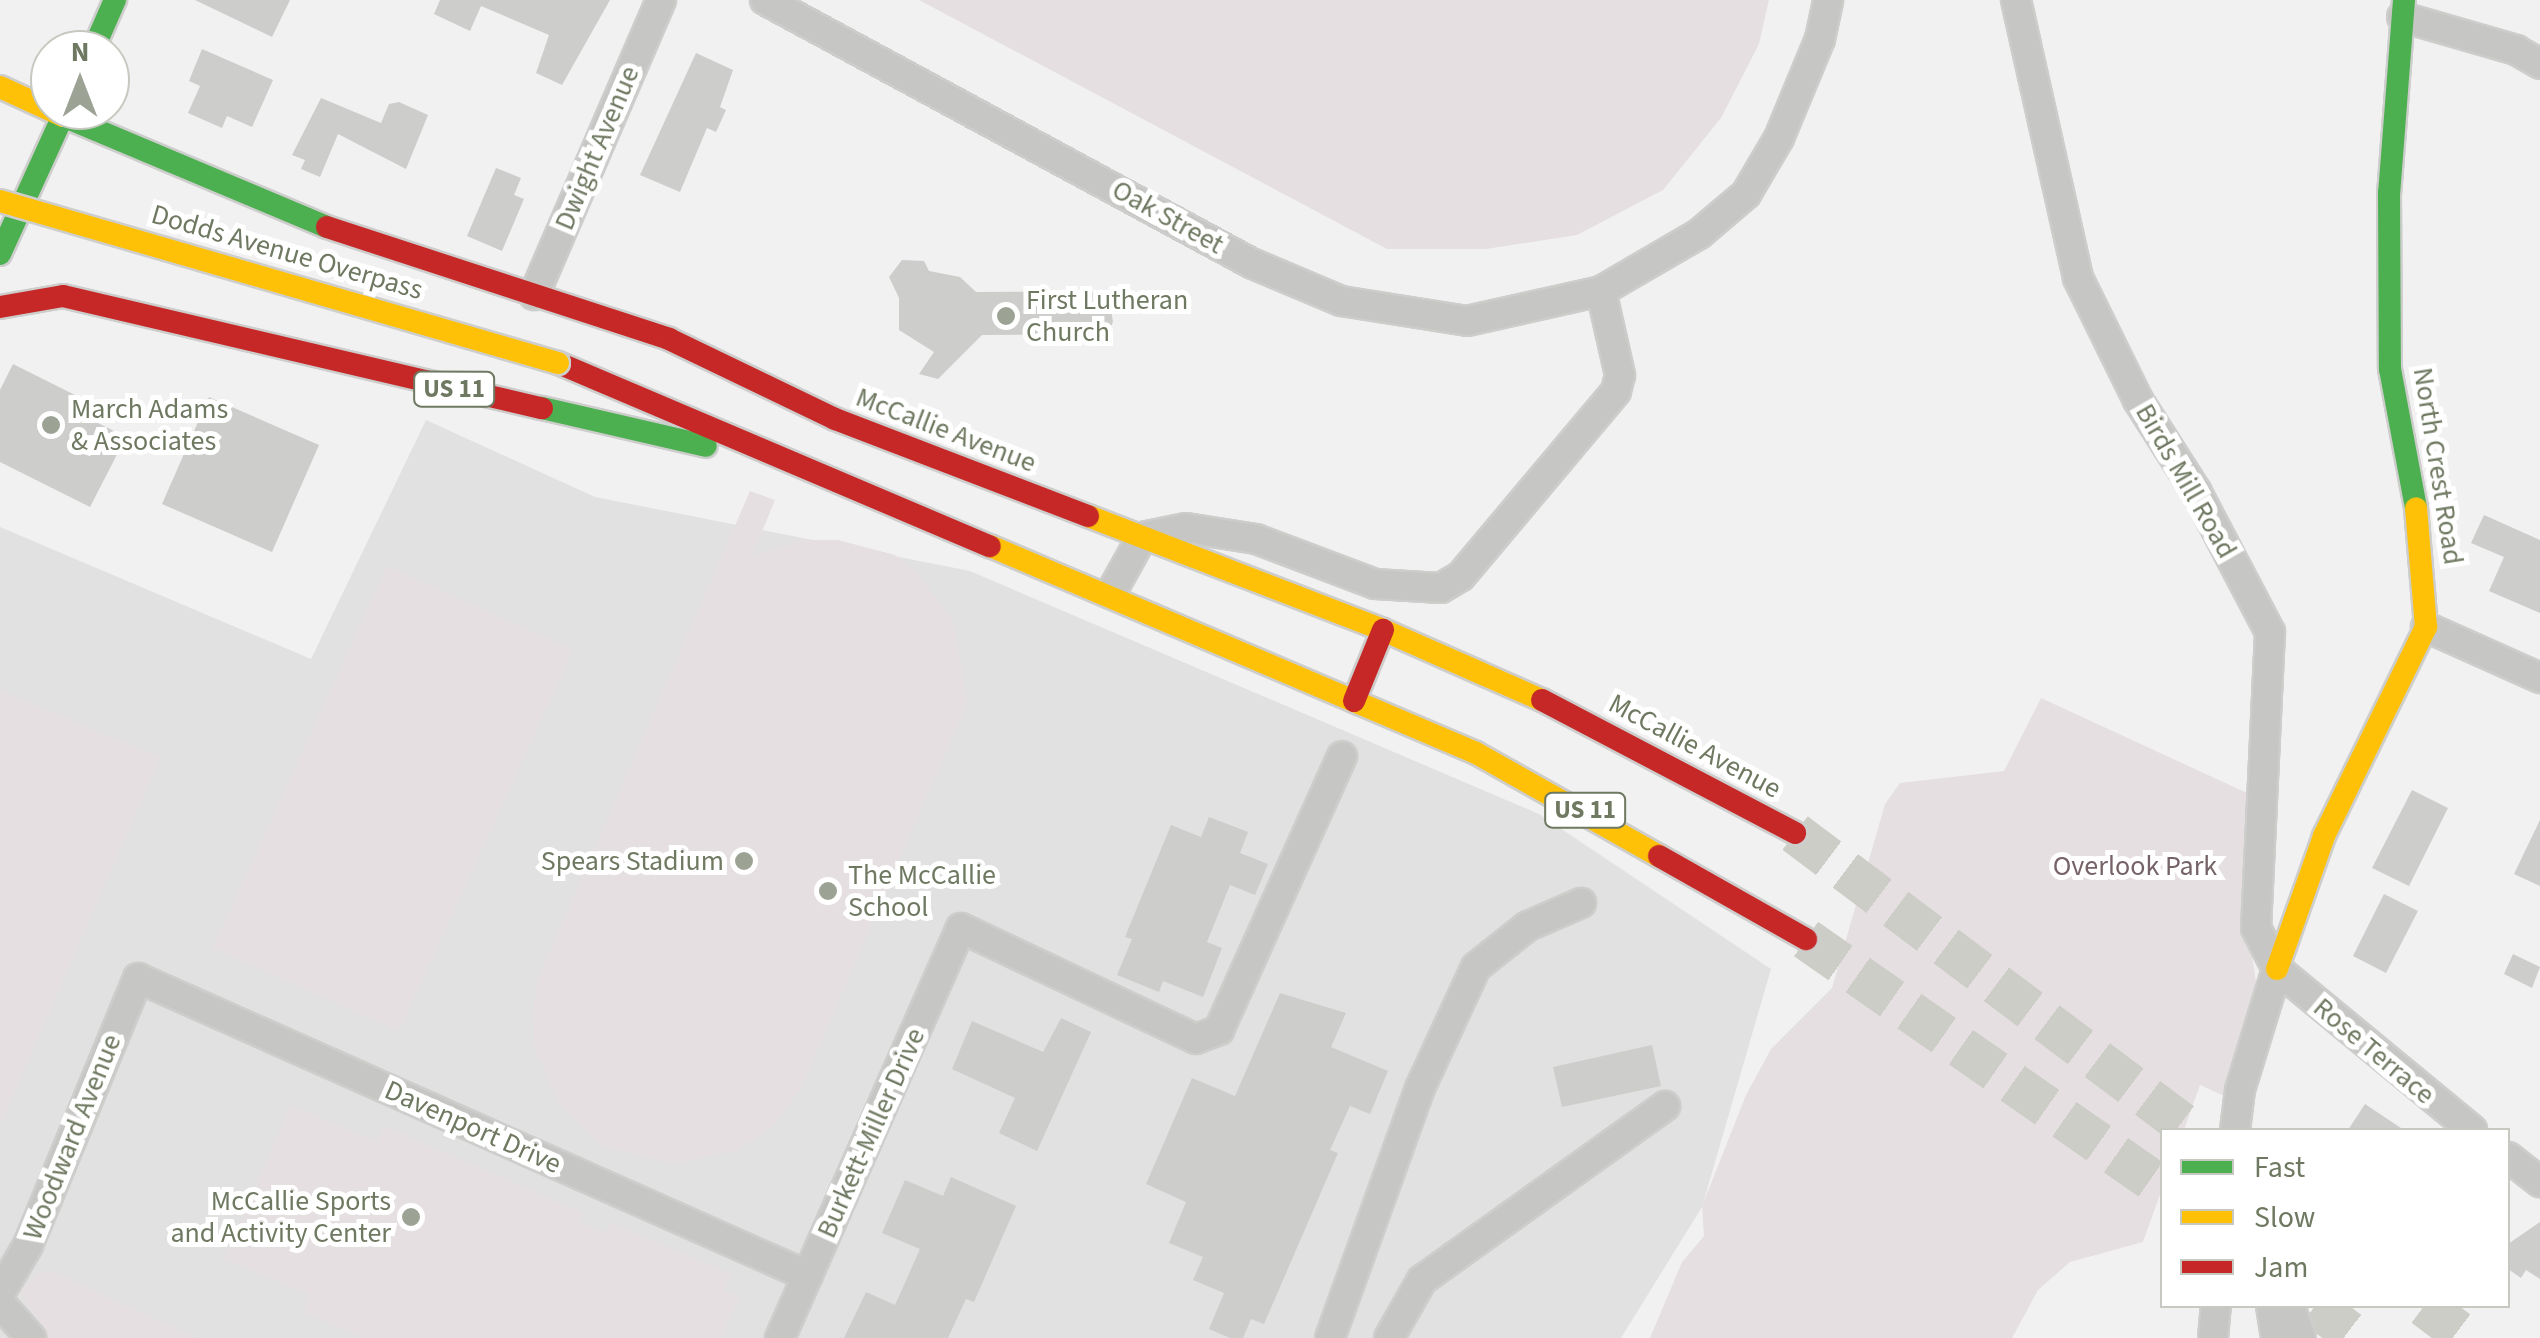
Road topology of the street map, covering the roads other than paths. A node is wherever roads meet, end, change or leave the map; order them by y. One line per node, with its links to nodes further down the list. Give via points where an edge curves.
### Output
1 (116, 0): 7 (main road)
2 (661, 0): 16 (street, Dwight Avenue)
3 (766, 0): 15 (street, Oak Street, via 1251,262 1340,300 1467,321)
4 (1828, 0): 15 (street, Oak Street, via 1820,39 1780,138 1746,194 1698,234)
5 (2016, 0): 33 (street, Birds Mill Road, via 2078,278 2138,400 2196,491 2270,632 2256,928)
6 (2403, 9): 8 (street); 25 (main road, North Crest Road, via 2389,193 2390,369 2426,555)
7 (102, 30)
8 (2540, 64)
9 (0, 87): 10 (main road, McCallie Avenue)
10 (30, 99)
11 (56, 130): 14 (main road)
12 (101, 130): 16 (main road, McCallie Avenue / US 11, via 280,212)
13 (0, 201): 18 (main road, Dodds Avenue Overpass, bridge)
14 (0, 254)
15 (1601, 291): 23 (street, via 1620,375 1616,391 1524,509 1461,576 1441,588 1375,584 1256,539 1186,528)
16 (534, 295): 21 (main road, McCallie Avenue / US 11, via 670,340)
17 (0, 307): 22 (main road, US 11, via 63,296 728,451)
18 (558, 362): 19 (main road, Dodds Avenue Overpass); 22 (main road, Dodds Avenue Overpass)
19 (680, 388)
20 (722, 392): 21 (main road)
21 (834, 419): 23 (main road, McCallie Avenue / US 11)
22 (904, 506): 24 (main road, US 11)
23 (1142, 537): 24 (street); 26 (main road, McCallie Avenue / US 11)
24 (1111, 593): 28 (main road, US 11)
25 (2426, 627): 27 (street); 33 (main road, North Crest Road, via 2330,821)
26 (1384, 630): 28 (main road); 30 (main road, McCallie Avenue / US 11, via 1563,709)
27 (2540, 678)
28 (1354, 701): 32 (main road, US 11, via 1476,753)
29 (1342, 756): 42 (street, Burkett-Miller Drive, via 1219,1030 1196,1039 961,928)
30 (1795, 833)
31 (1581, 902): 50 (street, via 1528,926 1476,968 1420,1088)
32 (1806, 938)
33 (2277, 970): 35 (street); 39 (street, Rose Terrace)
34 (138, 978): 42 (street, Davenport Drive); 43 (street, Woodward Avenue, via 28,1245)
35 (2240, 1090): 37 (street); 38 (street)
36 (1665, 1106): 51 (street, via 1422,1280)
37 (2235, 1128)
38 (2249, 1128)
39 (2470, 1128)
40 (2510, 1159): 41 (street)
41 (2540, 1182)
42 (808, 1276): 49 (street, Burkett-Miller Drive)
43 (0, 1293)
44 (0, 1303): 48 (street)
45 (2216, 1308): 52 (street)
46 (2270, 1308): 53 (street)
47 (2291, 1308): 54 (street)
48 (31, 1338)
49 (780, 1338)
50 (1330, 1338)
51 (1389, 1338)
52 (2214, 1338)
53 (2276, 1338)
54 (2301, 1338)

